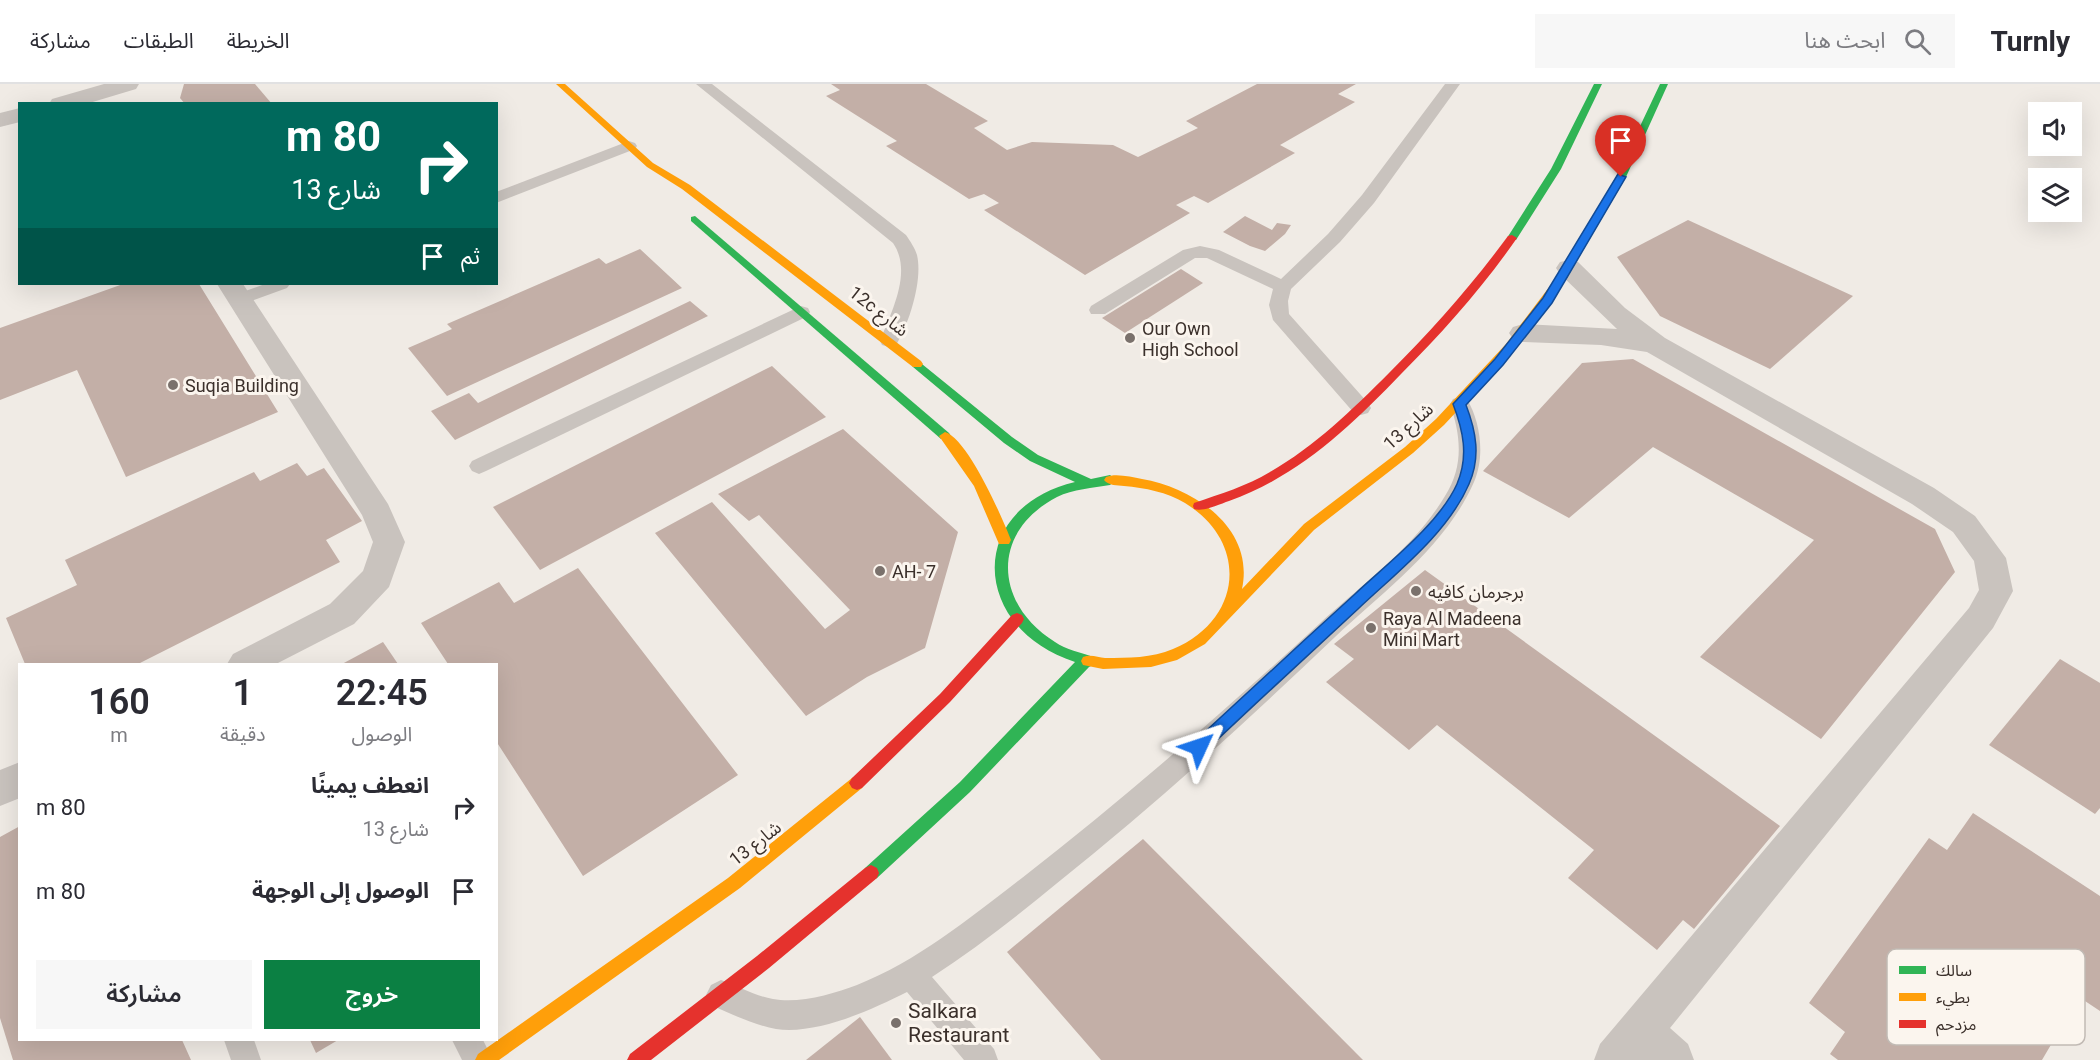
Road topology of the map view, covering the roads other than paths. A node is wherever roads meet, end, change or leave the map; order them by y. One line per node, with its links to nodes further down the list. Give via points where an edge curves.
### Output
1 (128, 84): 7 (street)
2 (560, 84): 11 (street, 12c شارع)
3 (703, 84): 23 (lane, via 898,237 908,252 910,270)
4 (1454, 84): 18 (lane, via 1368,199)
5 (1598, 84): 26 (street, via 1555,171 1519,228 1477,285)
6 (1664, 84): 16 (street, شارع 13, via 1630,160)
7 (110, 97): 8 (street)
8 (74, 102)
9 (18, 116): 10 (street)
10 (0, 120)
11 (629, 146): 12 (street, 12c شارع); 14 (lane)
12 (650, 165): 13 (street, 12c شارع); 23 (street, 12c شارع, via 686,187)
13 (665, 189)
14 (498, 197)
15 (683, 208): 21 (street)
16 (1569, 268): 22 (street, شارع 13); 24 (street, via 1615,314)
17 (274, 285): 19 (lane)
18 (1283, 287): 20 (lane, via 1200,251); 26 (lane, via 1278,306 1280,316)
19 (235, 291): 34 (street, via 377,512 388,542 377,578 342,614)
20 (1098, 310)
21 (801, 312): 27 (lane); 30 (street, via 955,446 984,487)
22 (1523, 333): 24 (street, via 1601,336); 25 (street, شارع 13)
23 (889, 341): 28 (street, 12c شارع, via 1008,440 1042,462)
24 (1655, 344): 41 (street, via 1923,496 1964,524 1990,558 1996,591 1980,618)
25 (1460, 404): 31 (street, شارع 13, via 1406,454 1309,527); 37 (lane, via 1470,443 1464,482 1454,501 1418,544 1273,681 1070,858 980,928)
26 (1361, 408): 29 (street, via 1293,464 1246,489)
27 (479, 466)
28 (1086, 482): 29 (street, via 1134,481 1179,494); 30 (street, via 1036,503 1022,513)
29 (1199, 506): 31 (street, via 1214,519 1235,553 1238,582)
30 (1004, 540): 32 (street, via 998,559 999,580)
31 (1231, 609): 33 (street, via 1198,645 1173,657 1116,665)
32 (1017, 619): 33 (street, via 1059,651); 44 (street, شارع 13, via 929,715 814,820 667,932)
33 (1086, 660): 38 (street, via 1029,723 888,859)
34 (247, 663)
35 (18, 780): 36 (street)
36 (0, 789)
37 (910, 973): 38 (lane, via 855,1000 816,1011 777,1014); 46 (lane)
38 (721, 995): 45 (street)
39 (239, 1041): 42 (lane)
40 (468, 1041): 43 (lane)
41 (1628, 1046): 47 (street)
42 (246, 1060)
43 (478, 1060)
44 (484, 1060)
45 (636, 1060)
46 (983, 1060)
47 (1672, 1060)

